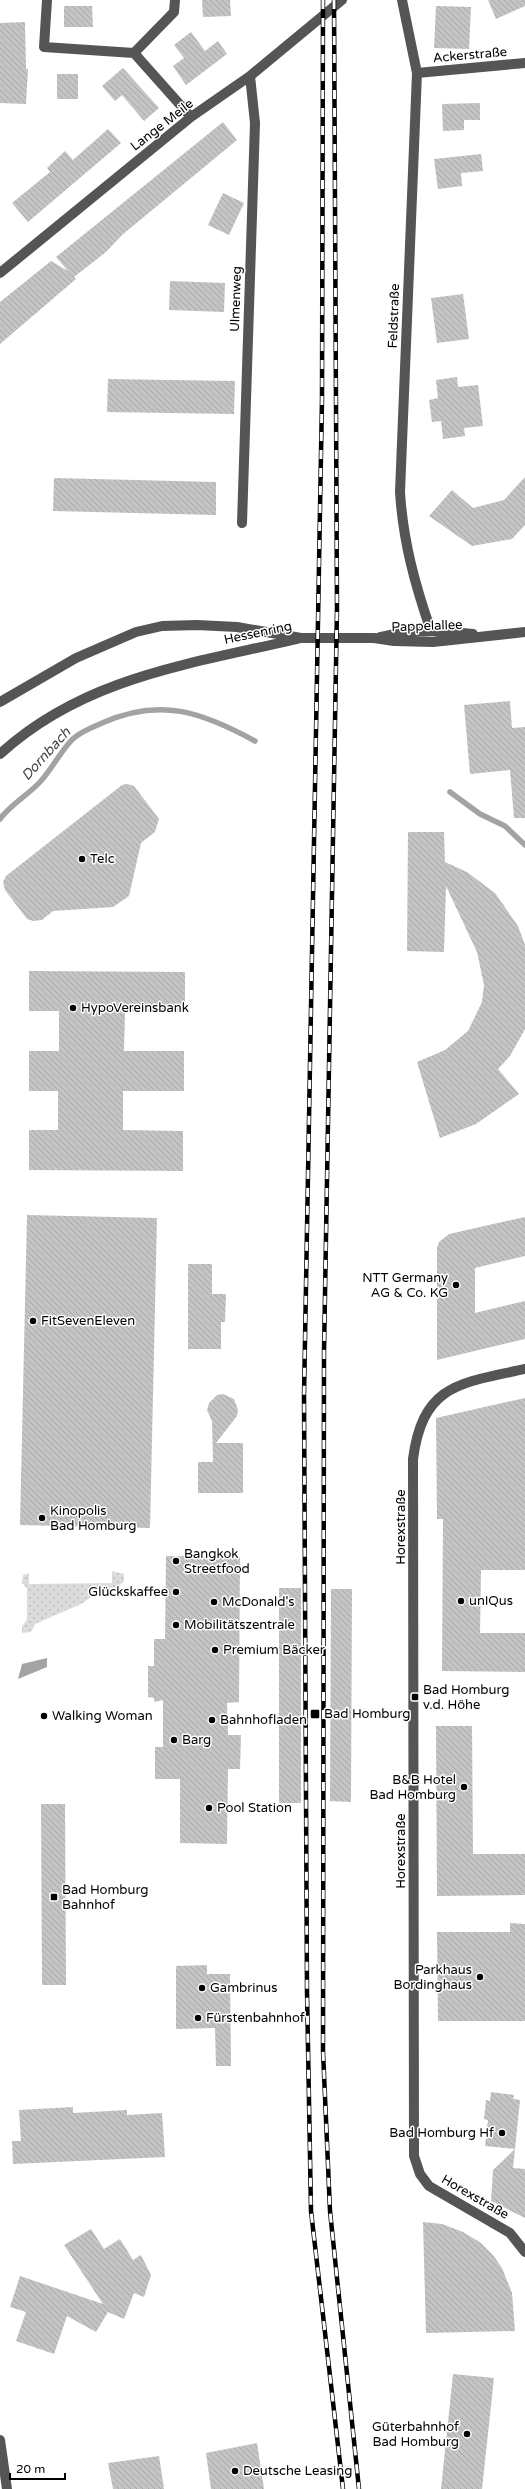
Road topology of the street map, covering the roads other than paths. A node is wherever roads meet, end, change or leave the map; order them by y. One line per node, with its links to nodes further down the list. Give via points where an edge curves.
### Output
1 (47, 0): 5 (street, via 44,47)
2 (175, 0): 5 (street, via 174,12)
3 (342, 0): 8 (street, Lange Meile)
4 (402, 0): 7 (street, Feldstraße)
5 (134, 53): 9 (street)
6 (525, 63): 7 (street, Ackerstraße)
7 (417, 73): 12 (street, Feldstraße, via 400,492 401,515 413,580)
8 (250, 76): 9 (street, Lange Meile); 11 (street, Ulmenweg, via 255,123)
9 (191, 117): 10 (street, Lange Meile)
10 (0, 273)
11 (242, 523)
12 (431, 631): 14 (street, Pappelallee); 16 (street, Pappelallee)
13 (525, 632): 14 (street, Pappelallee)
14 (480, 636): 16 (street, Pappelallee, via 433,642 394,642)
15 (301, 638): 16 (street, Pappelallee); 17 (street, Hessenring, via 237,627 162,626 136,632 76,658); 18 (street, Hessenring, via 165,668 93,694 30,729)
16 (374, 638)
17 (0, 702)
18 (0, 754)
19 (525, 1369): 20 (street, Horexstraße, via 453,1387 437,1399 423,1418 417,1434 413,1473 414,2156 420,2174 429,2186 510,2233)
20 (525, 2252)
21 (0, 2440): 22 (street)
22 (7, 2489)

